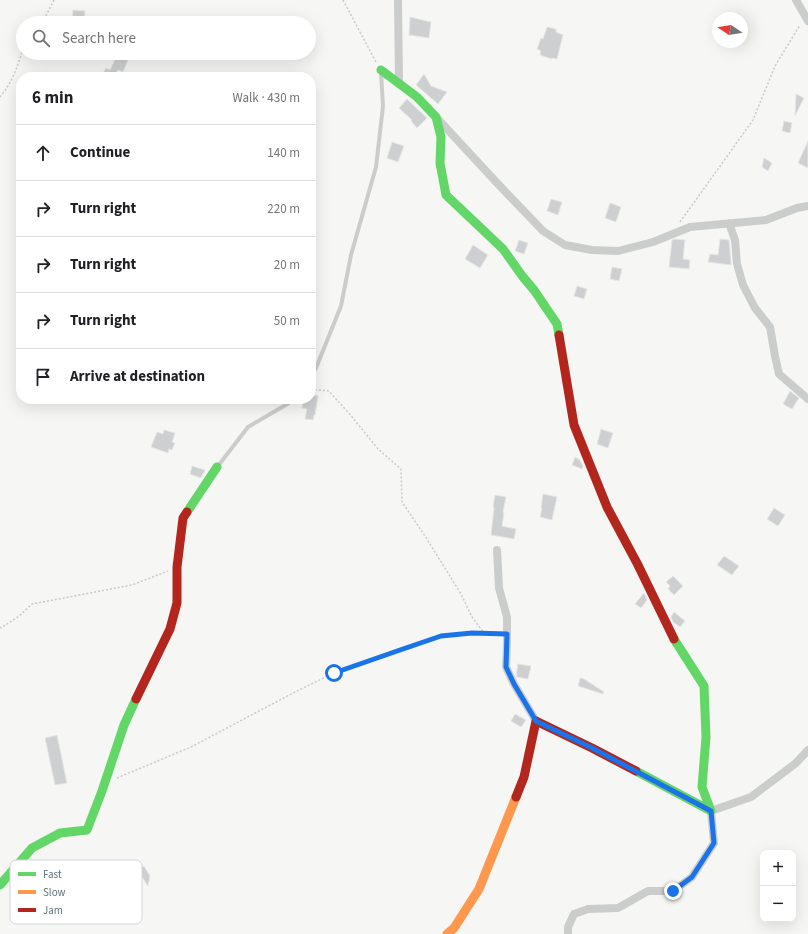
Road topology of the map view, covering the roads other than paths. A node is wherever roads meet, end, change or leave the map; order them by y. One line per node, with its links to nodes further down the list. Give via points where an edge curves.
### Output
1 (398, 0): 5 (street)
2 (796, 0): 3 (street)
3 (806, 19)
4 (381, 70): 5 (street); 9 (lane, via 383,106 376,167 351,255 341,306)
5 (399, 84): 6 (street, via 417,97)
6 (436, 117): 8 (street, via 543,231 565,245 618,251 653,242 690,227); 16 (street, via 441,137 440,163 446,195 503,249 557,324 574,425 604,500 675,642 704,686 706,737 702,787)
7 (808, 206): 8 (street, via 766,220)
8 (728, 223): 10 (street, via 735,240 737,264 743,285 755,308 770,327 779,374)
9 (316, 368)
10 (808, 399)
11 (287, 404): 12 (lane, via 248,427)
12 (217, 467): 17 (street, via 183,518 177,567 177,603 170,629 124,725 87,830 60,833 32,848)
13 (497, 550): 14 (street, via 499,588 507,616 506,667)
14 (536, 721): 16 (street); 20 (street, via 524,777 479,890 454,928)
15 (808, 750): 16 (street, via 796,763 751,797)
16 (711, 811): 21 (street, via 714,843 692,877 673,891 648,892 618,908 588,909 574,914 568,927)
17 (22, 860)
18 (10, 873): 19 (street)
19 (0, 885)
20 (447, 934)
21 (568, 934)

